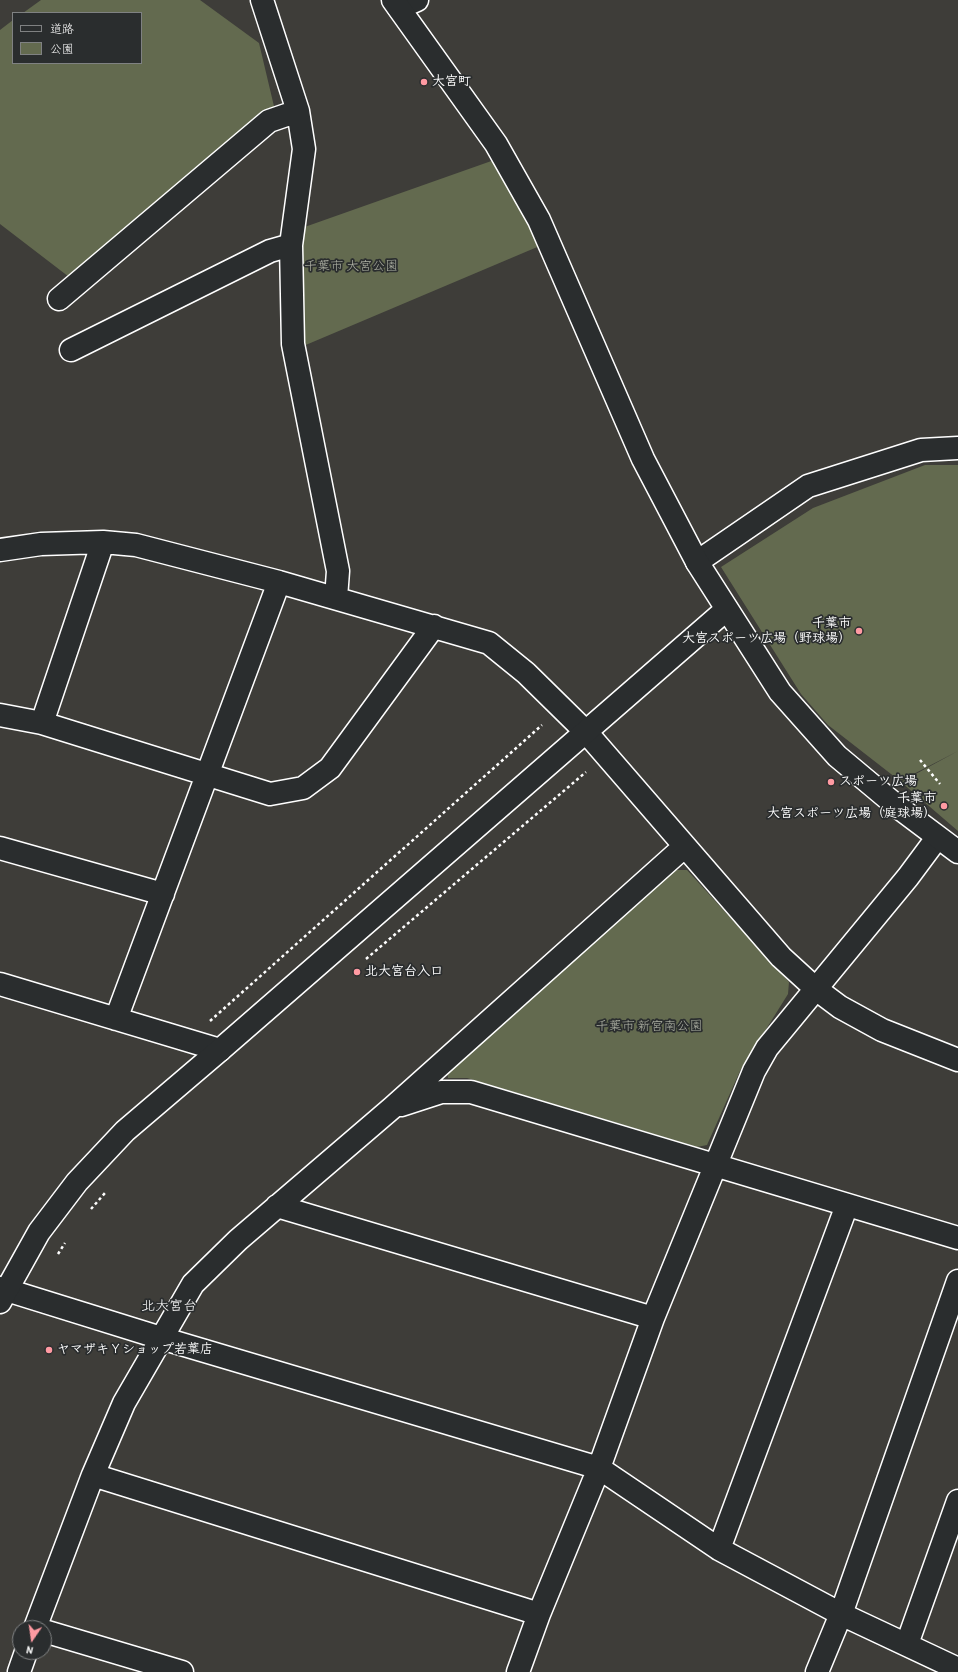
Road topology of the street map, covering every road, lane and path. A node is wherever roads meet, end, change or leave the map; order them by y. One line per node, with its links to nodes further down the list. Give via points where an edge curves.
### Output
1 (262, 0): 3 (street)
2 (403, 3): 10 (street, via 496,144 539,220 643,459)
3 (298, 111): 4 (street, via 304,149); 5 (street, via 269,121)
4 (291, 245): 6 (street, via 270,251); 12 (street, via 293,344 338,571)
5 (59, 299)
6 (70, 350)
7 (958, 448): 10 (street, via 921,450 808,486)
8 (104, 542): 9 (street, via 41,544); 11 (street, via 136,545); 17 (street)
9 (0, 550)
10 (697, 562): 13 (street)
11 (279, 582): 12 (street); 21 (street)
12 (336, 598): 14 (street)
13 (727, 609): 18 (street); 23 (street, via 780,692 837,756)
14 (434, 626): 18 (street, via 488,643 526,673); 21 (street, via 330,768 303,788 270,794)
15 (0, 716): 17 (street)
16 (545, 722): 32 (path)
17 (42, 723): 21 (street)
18 (586, 732): 24 (street); 33 (street)
19 (920, 760): 22 (path)
20 (587, 772): 28 (path)
21 (208, 774): 27 (street)
22 (940, 784)
23 (937, 838): 26 (street); 30 (street)
24 (685, 846): 30 (street, via 781,957); 35 (street)
25 (0, 848): 27 (street)
26 (958, 852)
27 (162, 894): 31 (street)
28 (363, 962)
29 (0, 984): 31 (street)
30 (816, 988): 34 (street, via 840,1007 882,1030); 36 (street, via 767,1048 754,1071)
31 (116, 1019): 33 (street)
32 (207, 1023)
33 (220, 1050): 45 (street, via 125,1131 77,1182 39,1232)
34 (958, 1060)
35 (392, 1108): 36 (street, via 440,1092 471,1092); 39 (street)
36 (716, 1165): 38 (street); 46 (street)
37 (109, 1187): 40 (path)
38 (847, 1205): 41 (street); 51 (street)
39 (277, 1206): 46 (street); 47 (street, via 193,1284)
40 (90, 1210)
41 (958, 1238)
42 (68, 1239): 43 (path)
43 (56, 1258)
44 (958, 1281): 53 (street)
45 (2, 1293): 47 (street)
46 (653, 1318): 48 (street)
47 (161, 1338): 48 (street); 49 (street, via 124,1403)
48 (599, 1468): 51 (street); 52 (street)
49 (93, 1474): 52 (street); 54 (street)
50 (958, 1501): 56 (street)
51 (719, 1549): 53 (street)
52 (539, 1614): 61 (street)
53 (841, 1614): 56 (street); 62 (street)
54 (38, 1620)
55 (52, 1634): 60 (street)
56 (907, 1644): 58 (street)
57 (23, 1660): 59 (street)
58 (958, 1669)
59 (19, 1672)
60 (182, 1672)
61 (518, 1672)
62 (816, 1672)

